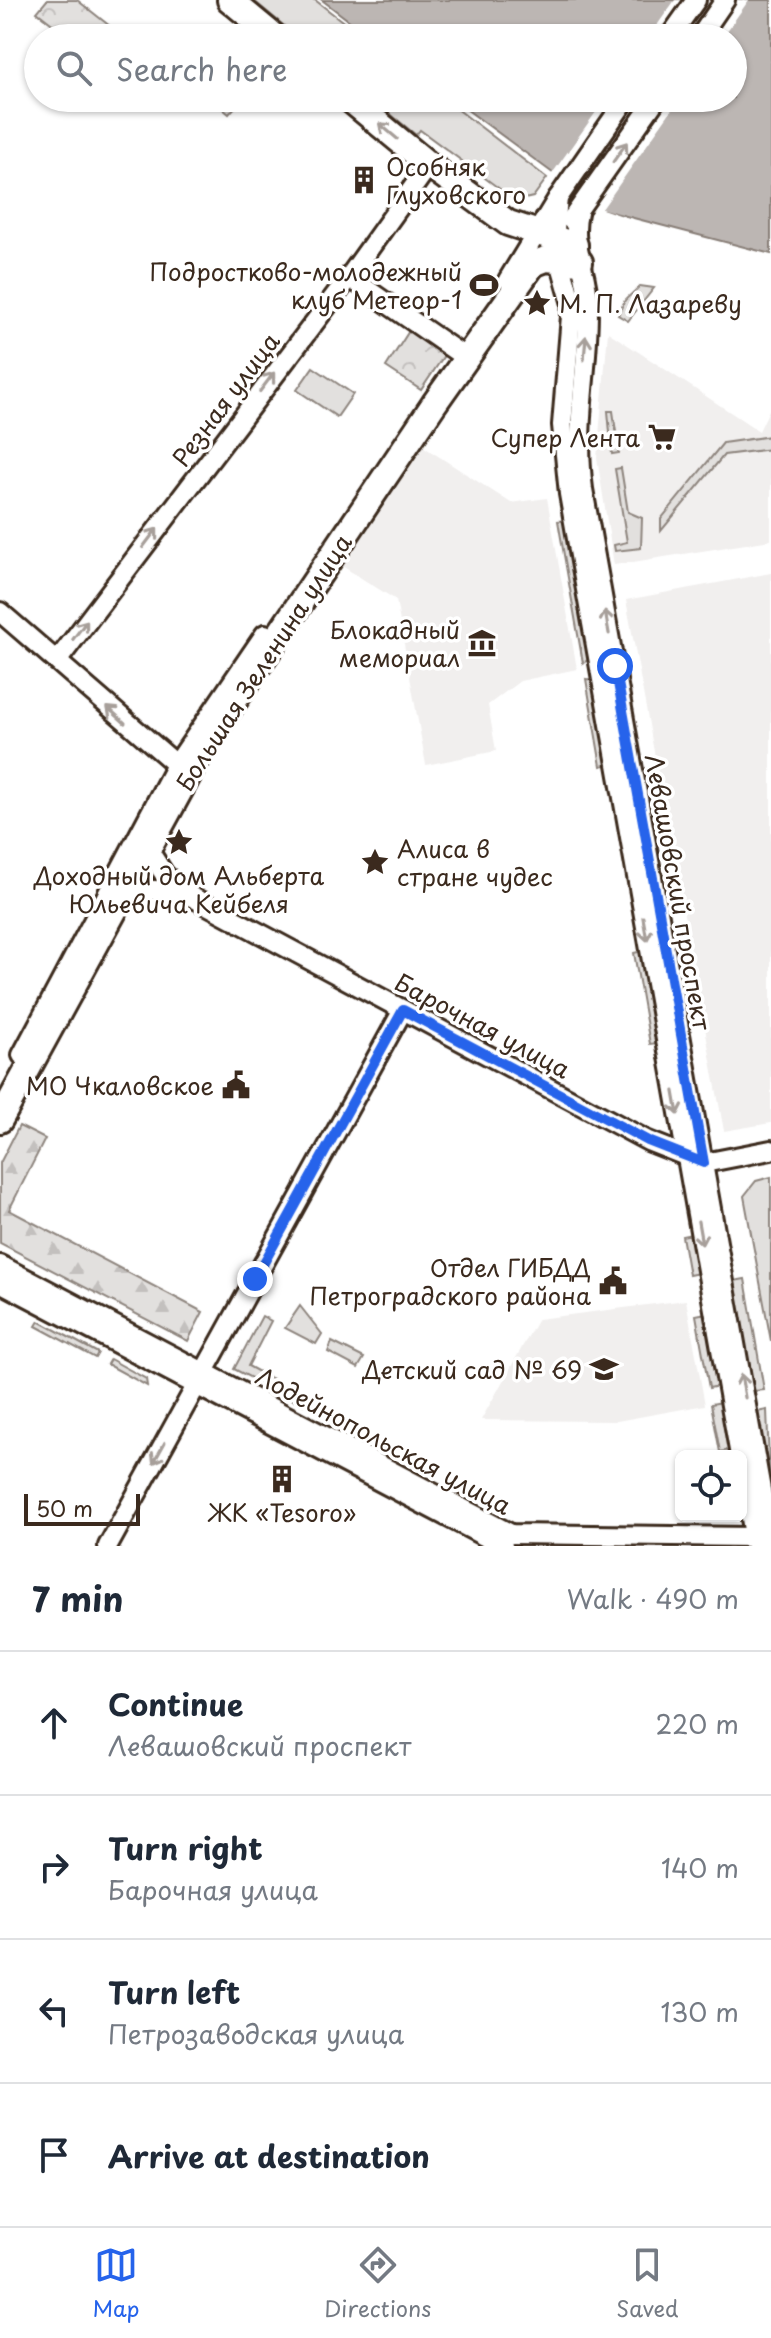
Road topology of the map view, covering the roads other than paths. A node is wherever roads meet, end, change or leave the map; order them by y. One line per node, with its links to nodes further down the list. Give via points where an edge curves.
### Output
1 (230, 0): 4 (main road)
2 (696, 0): 5 (street)
3 (725, 0): 6 (street)
4 (259, 24)
5 (679, 24)
6 (709, 24)
7 (365, 112): 10 (main road, one-way to 7)
8 (617, 112): 11 (street, via 560,195)
9 (647, 112): 11 (street, Левашовский проспект, one-way to 9)
10 (429, 165): 11 (main road); 12 (street, Резная улица)
11 (552, 250): 13 (main road, Большая Зеленина улица); 24 (street, Левашовский проспект, via 572,304 562,425 569,494)
12 (349, 277): 13 (street); 15 (street, Резная улица, one-way to 12)
13 (461, 355): 16 (main road, Большая Зеленина улица)
14 (0, 612): 15 (street)
15 (58, 660): 16 (street, one-way to 15)
16 (181, 770): 17 (main road, Большая Зеленина улица); 21 (street, Большая Зеленина улица)
17 (148, 849): 18 (main road, Большая Зеленина улица); 19 (street, Барочная улица)
18 (125, 889): 19 (street, Барочная улица); 22 (main road, Большая Зеленина улица)
19 (181, 891): 20 (street, Барочная улица)
20 (403, 1010): 24 (street, Барочная улица, via 648,1141); 27 (street)
21 (0, 1096)
22 (0, 1120)
23 (771, 1150): 24 (street)
24 (695, 1160): 28 (street, Левашовский проспект, one-way to 28); 31 (street, Левашовский проспект, one-way to 24)
25 (0, 1265): 27 (street, Лодейнопольская улица)
26 (0, 1282): 27 (street, Лодейнопольская улица)
27 (200, 1379): 30 (street, Лодейнопольская улица); 32 (street, one-way to 32)
28 (739, 1450)
29 (747, 1485): 31 (street)
30 (506, 1542): 31 (street, Лодейнопольская улица)
31 (763, 1544)
32 (108, 1546)

